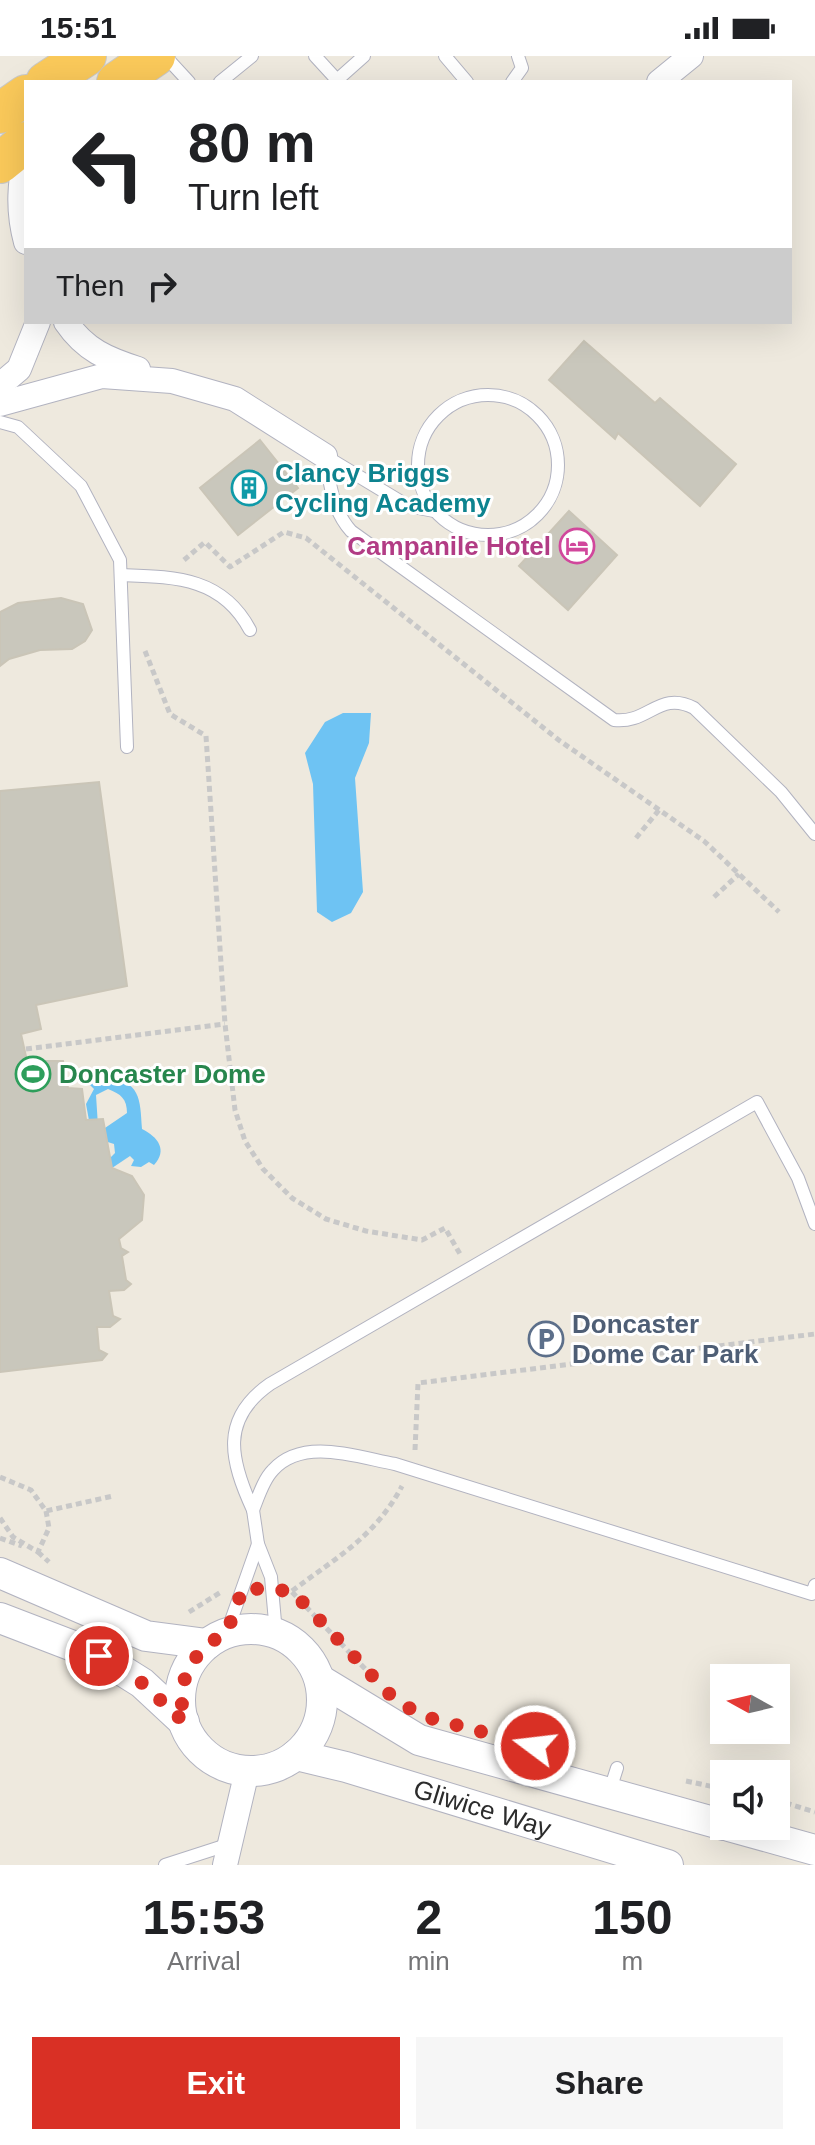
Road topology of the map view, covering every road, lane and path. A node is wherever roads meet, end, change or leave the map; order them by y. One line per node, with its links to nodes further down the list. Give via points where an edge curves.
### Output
1 (86, 56): 11 (highway)
2 (155, 56): 12 (highway)
3 (165, 56): 13 (lane)
4 (252, 56): 14 (lane)
5 (315, 56): 15 (lane)
6 (364, 56): 16 (lane)
7 (445, 56): 17 (lane)
8 (518, 56): 18 (lane, via 522,68)
9 (691, 56): 10 (street)
10 (662, 70)
11 (49, 80)
12 (120, 80)
13 (187, 80)
14 (222, 80)
15 (337, 80)
16 (339, 80)
17 (465, 80)
18 (513, 80)
19 (24, 96): 20 (highway)
20 (0, 113)
21 (24, 144): 23 (highway)
22 (24, 160): 24 (street, via 18,191)
23 (0, 163)
24 (24, 234)
25 (37, 324): 28 (street, via 19,369)
26 (67, 324): 27 (street, via 101,357)
27 (172, 381): 29 (street, via 102,376); 31 (street, via 235,399)
28 (0, 385)
29 (0, 404)
30 (0, 422): 33 (lane, via 18,427 81,486 120,560)
31 (325, 456): 32 (lane, via 408,506); 39 (lane, via 340,519 351,531 614,720 628,722 669,701 694,708 781,792)
32 (434, 511): 32 (lane, via 473,535 518,530 537,517 551,499 558,477 555,443 537,413 517,400 494,395 449,406 421,444 422,490)
33 (121, 575): 34 (lane); 35 (lane)
34 (165, 577): 36 (lane, via 206,587 236,605); 38 (path, via 205,542 230,567 284,532 306,538 560,741)
35 (122, 619): 37 (lane); 44 (path, via 135,626 170,714 206,736)
36 (250, 630)
37 (127, 747)
38 (659, 810): 40 (path); 41 (path)
39 (815, 834)
40 (636, 838)
41 (739, 874): 42 (path); 43 (path)
42 (714, 897)
43 (779, 912)
44 (225, 1024): 45 (path); 47 (path, via 235,1110 245,1141 263,1169 292,1198 326,1219 422,1240 445,1228)
45 (26, 1049)
46 (815, 1224): 47 (lane, via 793,1168 757,1102)
47 (468, 1269): 52 (lane, via 249,1399 238,1415 235,1433 241,1484)
48 (815, 1334): 49 (path, via 418,1383)
49 (411, 1468): 52 (lane, via 308,1451 271,1471); 61 (lane, via 812,1594); 64 (path, via 393,1504 371,1531)
50 (0, 1477): 53 (path, via 31,1490)
51 (113, 1496): 53 (path)
52 (253, 1510): 56 (lane)
53 (46, 1511): 58 (path, via 49,1528)
54 (0, 1518): 57 (path, via 13,1537)
55 (0, 1538): 57 (path)
56 (258, 1544): 62 (lane); 63 (lane)
57 (31, 1549): 58 (path)
58 (38, 1552): 59 (path)
59 (51, 1563)
60 (0, 1573): 68 (street, via 146,1636)
61 (815, 1585)
62 (243, 1588): 65 (path, via 230,1586); 68 (lane)
63 (272, 1590): 64 (path); 67 (lane)
64 (292, 1591): 69 (path)
65 (183, 1616)
66 (0, 1618): 71 (street, via 99,1656 142,1683)
67 (276, 1633): 68 (street, via 252,1628); 70 (street, via 298,1645)
68 (217, 1638): 71 (street, via 190,1663 181,1686)
69 (375, 1679)
70 (320, 1680): 72 (street, via 322,1704 313,1736); 78 (street, Gliwice Way, via 419,1740 613,1780)
71 (184, 1722): 73 (street, via 197,1747 217,1763)
72 (296, 1755): 73 (street, via 272,1768); 83 (street, Gliwice Way)
73 (247, 1771): 81 (street)
74 (678, 1780): 75 (path)
75 (710, 1786)
76 (790, 1804): 77 (path)
77 (815, 1812)
78 (710, 1819)
79 (779, 1840): 80 (street, Gliwice Way)
80 (815, 1850)
81 (228, 1855): 82 (lane)
82 (165, 1865)
83 (668, 1865)

